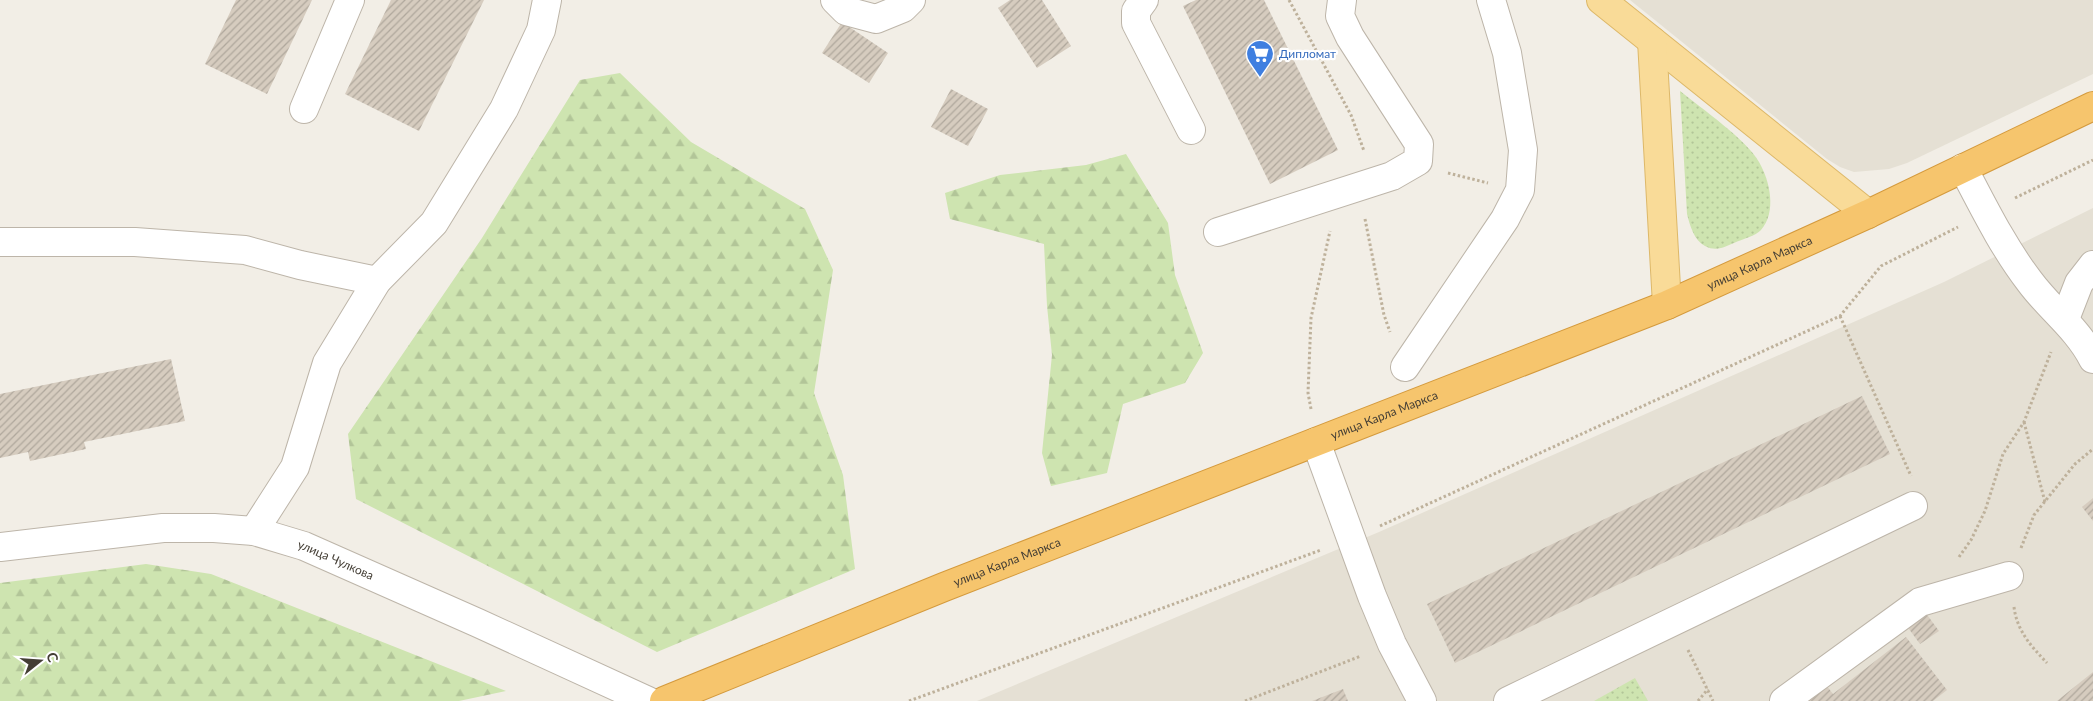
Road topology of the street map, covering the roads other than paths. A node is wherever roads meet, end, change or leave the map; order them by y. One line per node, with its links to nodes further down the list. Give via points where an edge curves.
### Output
1 (350, 0): 11 (street)
2 (547, 0): 18 (street, via 541,30 498,117 434,223)
3 (834, 0): 4 (street, via 846,11 876,20 903,8)
4 (910, 0)
5 (1144, 0): 12 (street, via 1136,11 1136,23)
6 (1342, 0): 15 (street, via 1340,16 1350,37 1419,144 1418,161 1392,176)
7 (1491, 0): 22 (street, via 1508,53 1523,150 1520,190 1505,219)
8 (1601, 0): 9 (main road)
9 (1652, 41): 14 (main road); 19 (main road)
10 (2093, 106): 13 (highway, улица Карла Маркса)
11 (304, 109)
12 (1191, 130)
13 (1963, 168): 14 (highway, улица Карла Маркса); 20 (street, via 2030,282)
14 (1868, 214): 19 (highway, улица Карла Маркса)
15 (1218, 232)
16 (0, 242): 18 (street, via 135,242 245,250)
17 (2093, 265): 20 (street, via 2079,284)
18 (377, 281): 25 (street, via 327,363 295,467)
19 (1667, 304): 23 (highway, улица Карла Маркса)
20 (2066, 319): 21 (street)
21 (2093, 359)
22 (1405, 367)
23 (1316, 442): 29 (highway, улица Карла Маркса, via 944,587); 30 (street, via 1392,644)
24 (1913, 506): 31 (street)
25 (254, 531): 26 (street, улица Чулкова, via 163,528); 28 (street, улица Чулкова, via 304,546)
26 (0, 547)
27 (2009, 576): 32 (street, via 1920,602)
28 (648, 701)
29 (664, 701)
30 (1422, 701)
31 (1508, 701)
32 (1784, 701)

